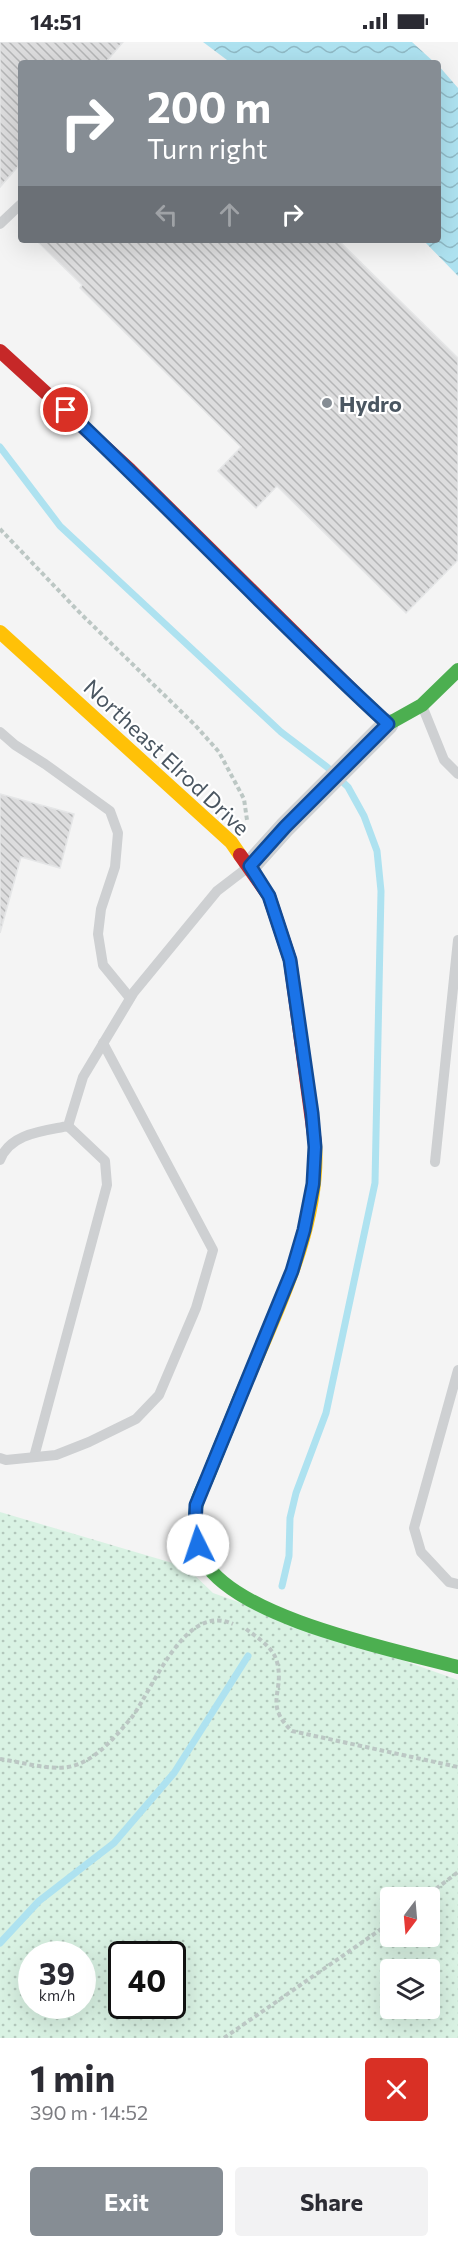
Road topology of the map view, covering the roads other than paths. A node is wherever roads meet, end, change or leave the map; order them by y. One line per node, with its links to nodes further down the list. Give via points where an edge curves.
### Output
1 (18, 207): 2 (lane)
2 (0, 224)
3 (0, 351): 7 (street, via 139,478 329,670)
4 (0, 632): 10 (street, Northeast Elrod Drive, via 231,842)
5 (458, 670): 6 (street)
6 (422, 705): 7 (street); 9 (lane, via 444,760)
7 (388, 724): 10 (street)
8 (0, 732): 12 (lane, via 110,811 118,833 115,867 101,909 98,934 103,965)
9 (458, 774)
10 (250, 866): 12 (lane, via 216,891); 21 (street, Northeast Elrod Drive, via 269,896 290,960 312,1113 313,1184 292,1271 196,1505 198,1545 215,1576 277,1615)
11 (458, 940): 16 (lane)
12 (130, 998): 13 (lane)
13 (103, 1043): 14 (lane, via 83,1077); 18 (lane, via 213,1250 196,1308 159,1395 136,1419 99,1438 56,1455)
14 (68, 1126): 15 (lane, via 22,1136 3,1152); 18 (lane, via 105,1161 107,1185)
15 (0, 1160)
16 (435, 1162)
17 (458, 1370): 20 (lane, via 414,1528 421,1552 449,1582)
18 (34, 1457): 19 (lane)
19 (0, 1458)
20 (458, 1584)
21 (458, 1667)

